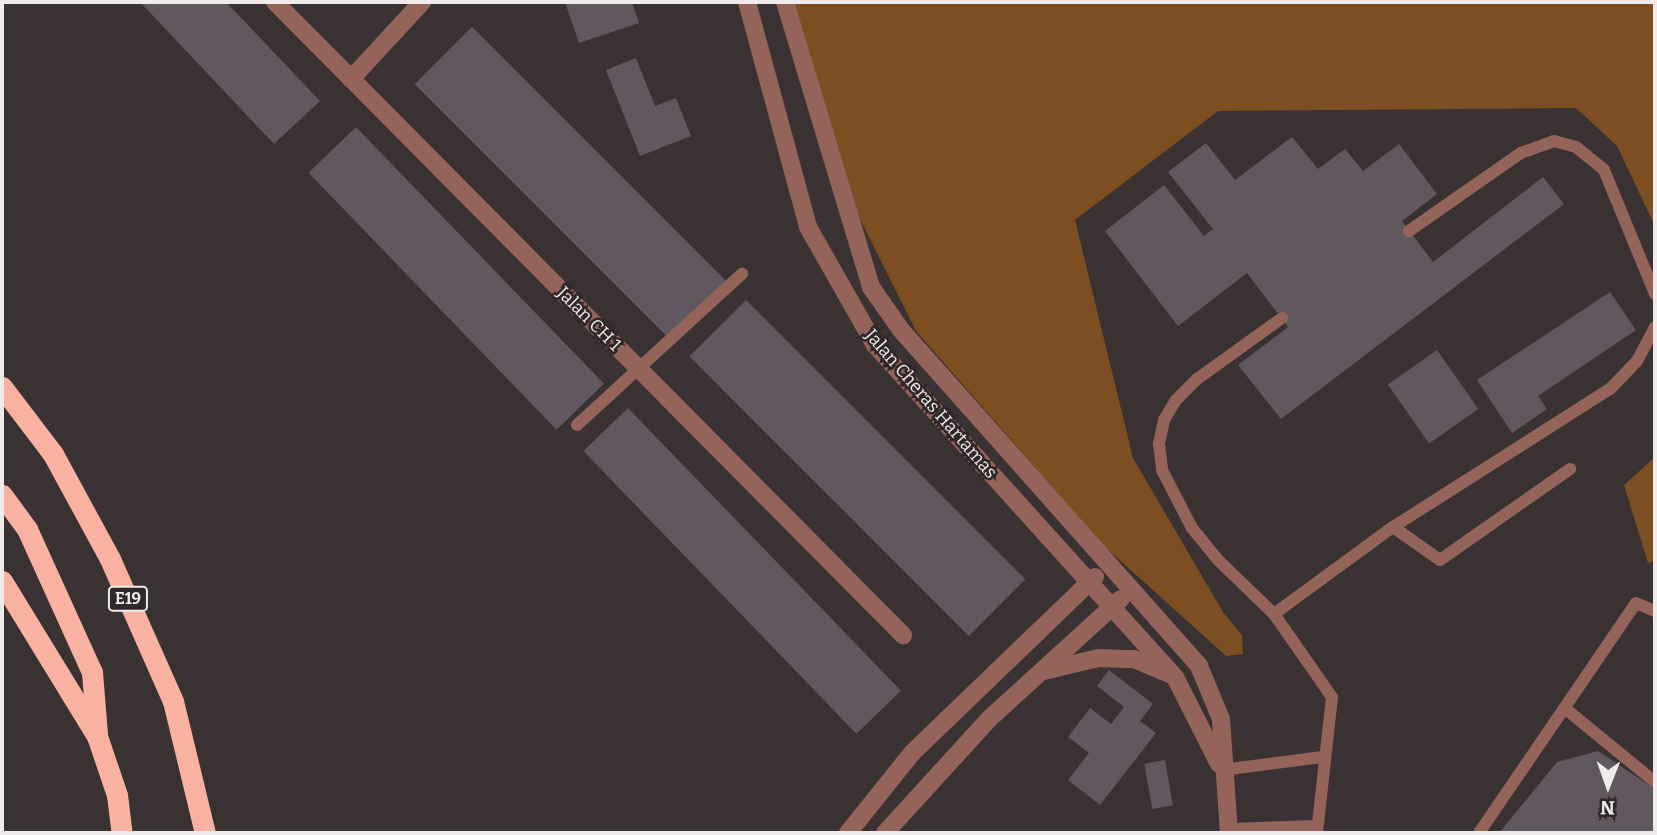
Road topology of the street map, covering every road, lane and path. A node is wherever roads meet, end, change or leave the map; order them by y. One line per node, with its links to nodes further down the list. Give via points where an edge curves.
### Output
1 (275, 2): 5 (street, Jalan CH 1)
2 (422, 2): 5 (street)
3 (747, 2): 19 (street, Jalan Cheras Hartamas, via 808,226 844,295 875,345)
4 (785, 2): 17 (street, Jalan Cheras Hartamas, via 871,287 901,330)
5 (351, 79): 11 (street, Jalan CH 1)
6 (1409, 231): 8 (lane, via 1521,153 1554,141 1576,147 1604,170)
7 (742, 274): 11 (lane)
8 (1655, 294)
9 (1282, 318): 23 (lane, via 1175,400 1164,420 1159,444 1162,470 1192,528)
10 (1655, 327): 16 (lane, via 1637,361 1611,388)
11 (639, 369): 13 (lane); 24 (street, Jalan CH 1)
12 (2, 387): 37 (highway, E19, via 53,454 110,559 173,701)
13 (577, 425)
14 (1570, 469): 16 (lane, via 1440,560)
15 (2, 495): 30 (highway, via 27,528 88,660)
16 (1393, 527): 23 (lane)
17 (1107, 566): 19 (street); 20 (street, Jalan Cheras Hartamas)
18 (2, 581): 30 (highway)
19 (1089, 583): 21 (street, Jalan Cheras Hartamas); 27 (street)
20 (1131, 589): 21 (street); 32 (street, Jalan Cheras Hartamas, via 1199,666 1221,719)
21 (1114, 606): 25 (street); 26 (street, Jalan Cheras Hartamas)
22 (1655, 611): 28 (lane, via 1636,603)
23 (1274, 614): 31 (lane, via 1332,697)
24 (904, 635)
25 (1041, 672): 26 (street, via 1098,658 1134,659); 29 (street)
26 (1175, 677): 32 (street, Jalan Cheras Hartamas)
27 (968, 699): 29 (street); 38 (street, via 885,782)
28 (1567, 709): 33 (lane); 40 (lane)
29 (989, 719): 39 (street)
30 (97, 736): 36 (highway, via 117,795)
31 (1322, 757): 32 (lane); 34 (lane, via 1324,789)
32 (1222, 770): 35 (street)
33 (1655, 782)
34 (1317, 829): 35 (lane)
35 (1229, 831)
36 (122, 833)
37 (205, 833)
38 (848, 833)
39 (886, 833)
40 (1479, 833)

